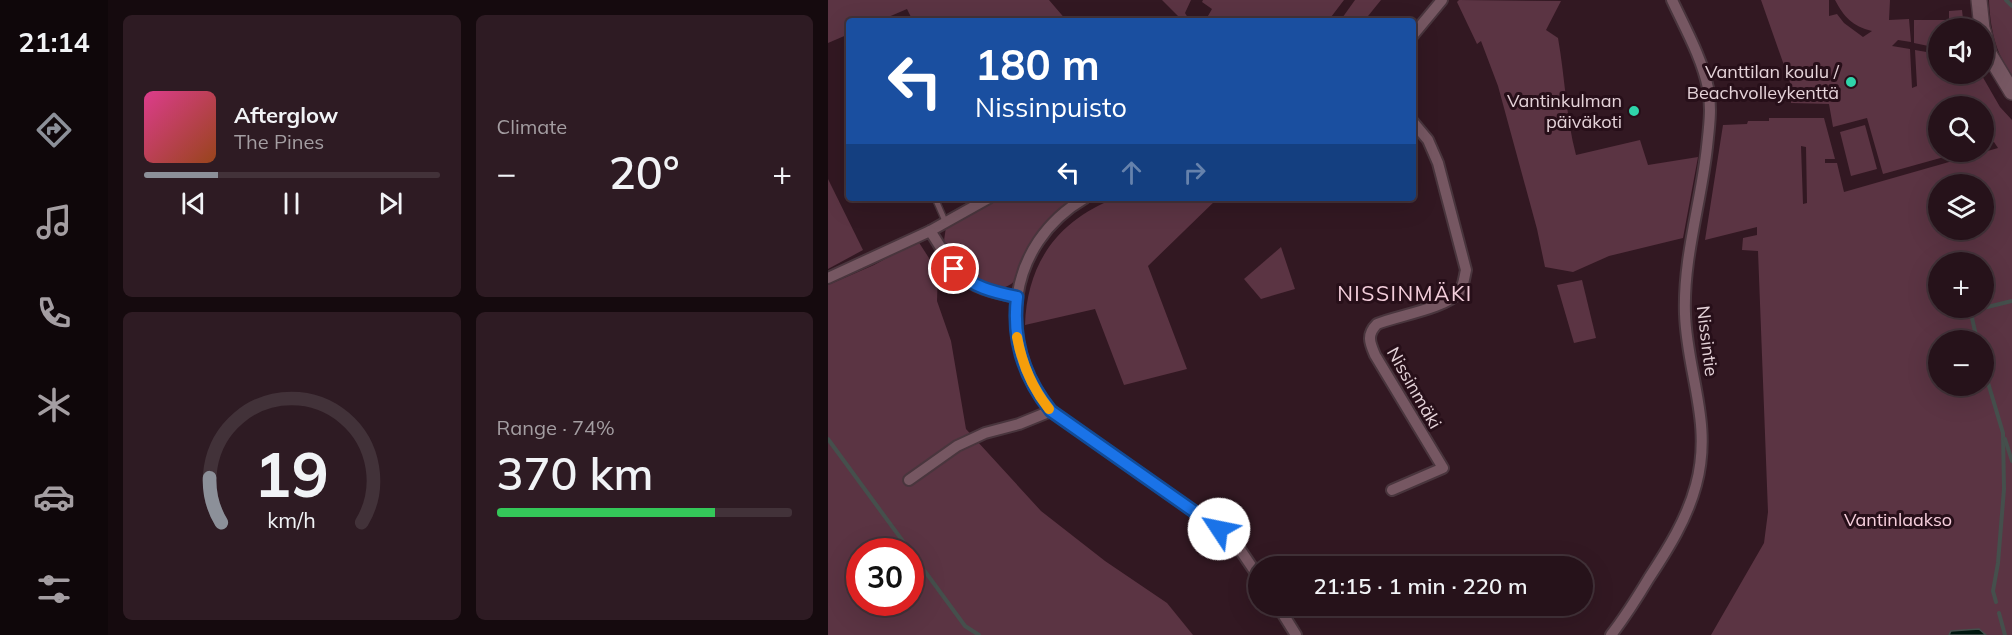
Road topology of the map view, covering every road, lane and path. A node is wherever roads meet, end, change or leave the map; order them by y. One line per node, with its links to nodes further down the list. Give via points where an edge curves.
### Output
1 (1442, 0): 5 (street)
2 (1672, 0): 22 (street, Nissintie, via 1700,61 1711,115 1686,278 1685,311 1699,398 1701,460 1697,485 1674,538)
3 (1979, 0): 4 (street)
4 (1981, 18)
5 (1416, 31)
6 (1994, 62): 7 (street)
7 (2012, 92)
8 (1416, 126): 18 (street, Nissinmäki, via 1428,140 1438,163 1466,270 1458,294 1448,302 1377,324 1370,332 1375,355 1443,468)
9 (936, 201): 12 (lane)
10 (983, 201): 12 (street)
11 (1079, 201): 15 (street, via 1053,222 1036,244)
12 (945, 221): 13 (street)
13 (930, 231): 14 (street); 15 (street, via 963,278 980,288)
14 (828, 278)
15 (1017, 297): 16 (street, via 1019,349 1034,387)
16 (1051, 411): 17 (street, via 957,446); 19 (street, via 1219,529)
17 (909, 480)
18 (1392, 490)
19 (1248, 561)
20 (1284, 616): 21 (street)
21 (1296, 635)
22 (1611, 635)

